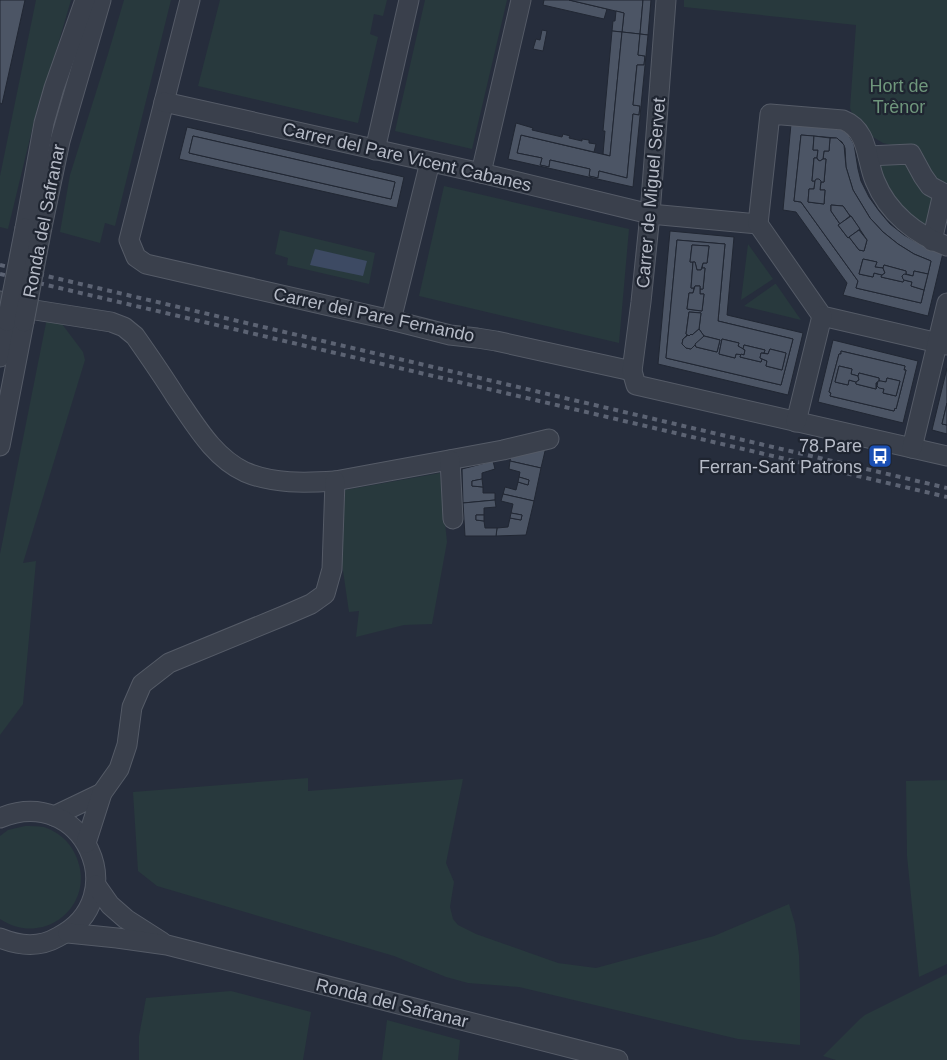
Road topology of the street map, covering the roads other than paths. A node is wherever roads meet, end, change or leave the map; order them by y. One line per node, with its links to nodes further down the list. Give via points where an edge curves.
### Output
1 (85, 0): 14 (street, Ronda del Safranar, via 44,123)
2 (101, 0): 14 (street, Ronda del Safranar)
3 (190, 0): 7 (street)
4 (409, 0): 8 (street)
5 (521, 0): 11 (street)
6 (666, 0): 12 (street, Carrer de Miguel Servet)
7 (164, 102): 8 (street, Carrer del Pare Vicent Cabanes); 19 (street, Carrer del Pare Fernando, via 129,240 136,258 146,264)
8 (375, 150): 10 (street, Carrer del Pare Vicent Cabanes)
9 (868, 156): 13 (street, via 863,138 851,123 770,114); 15 (street, via 875,181 891,210 915,231); 15 (street, via 911,154 930,186 943,193)
10 (430, 162): 11 (street, Carrer del Pare Vicent Cabanes); 19 (street)
11 (481, 174): 12 (street, Carrer del Pare Vicent Cabanes)
12 (650, 214): 13 (street, Carrer del Pare Vicent Cabanes); 23 (street, Carrer de Miguel Servet)
13 (758, 224): 18 (street)
14 (33, 227): 20 (street, Ronda del Safranar, bridge)
15 (939, 243)
16 (0, 301): 30 (street, via 124,327 136,336 200,431 226,460 245,472 272,480)
17 (947, 303): 21 (street)
18 (822, 316): 21 (street); 24 (street)
19 (391, 320): 23 (street, Carrer del Pare Fernando, via 450,335 496,341)
20 (16, 322): 22 (street, Ronda del Safranar); 26 (street, Ronda del Safranar)
21 (942, 344): 27 (street)
22 (0, 357)
23 (634, 378): 24 (street, Carrer del Pare Fernando)
24 (796, 422): 27 (street, Carrer del Pare Fernando)
25 (549, 439): 29 (street)
26 (0, 446)
27 (912, 448): 28 (street, Carrer del Pare Fernando)
28 (947, 456)
29 (450, 460): 30 (street); 31 (street)
30 (335, 481): 32 (street, via 332,569 325,594 312,604 169,662 142,684 132,707 127,745 119,769)
31 (454, 518)
32 (102, 793): 34 (street); 35 (street)
33 (4, 812): 34 (street, via 40,812)
34 (54, 816): 35 (street, via 78,832)
35 (86, 843): 36 (street, via 94,863)
36 (96, 885): 37 (street, via 82,920); 39 (street, Ronda del Safranar, via 110,905 126,919)
37 (68, 933): 38 (street, via 32,945); 39 (street, Ronda del Safranar)
38 (0, 938)
39 (167, 945): 40 (street, Ronda del Safranar)
40 (618, 1060)

